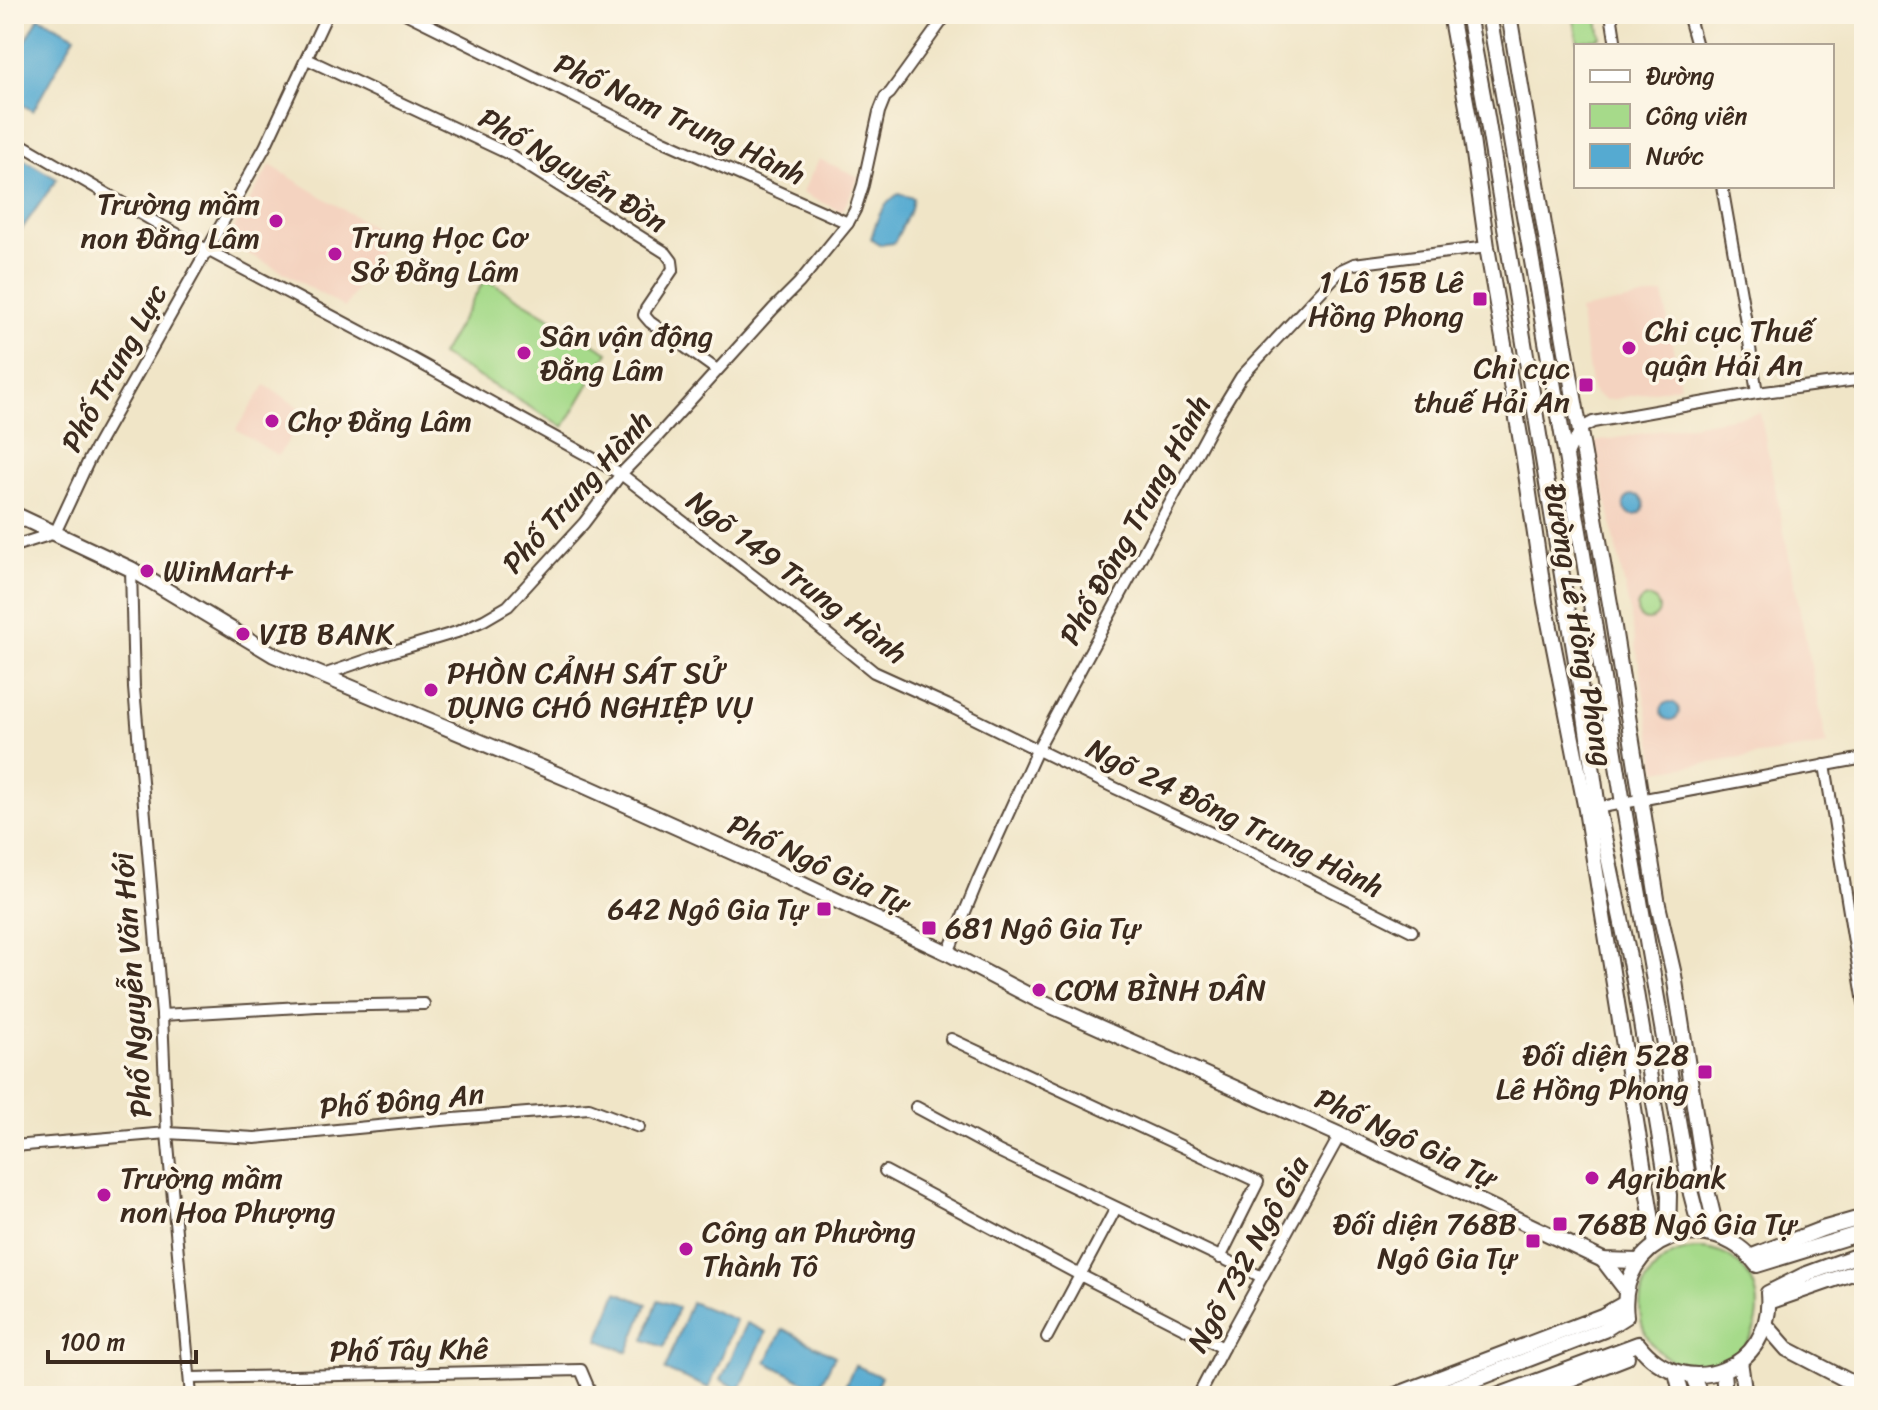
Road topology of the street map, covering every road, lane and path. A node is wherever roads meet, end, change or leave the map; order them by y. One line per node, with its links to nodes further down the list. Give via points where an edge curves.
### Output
1 (327, 14): 12 (street, Phố Trung Lực)
2 (407, 14): 19 (street, Phố Nam Trung Hành, via 664,141)
3 (947, 14): 19 (street, Phố Trung Hành, via 885,97)
4 (1450, 14): 16 (main road, Đường Lê Hồng Phong)
5 (1468, 14): 15 (main road, Đường Lê Hồng Phong)
6 (1489, 14): 14 (main road, Đường Lê Hồng Phong)
7 (1509, 14): 13 (main road, Đường Lê Hồng Phong)
8 (1611, 14): 10 (street)
9 (1688, 14): 11 (street)
10 (1616, 44)
11 (1696, 44)
12 (307, 59): 21 (street, Phố Trung Lực); 22 (street, Phố Nguyễn Đồn, via 509,154 666,253 673,269 644,315)
13 (1525, 113): 14 (main road); 25 (main road, Đường Lê Hồng Phong)
14 (1505, 115): 15 (main road); 26 (main road, Đường Lê Hồng Phong)
15 (1487, 117): 16 (main road); 38 (main road, Đường Lê Hồng Phong, via 1585,716)
16 (1469, 118): 20 (main road, Đường Lê Hồng Phong)
17 (14, 140): 21 (street, Ngõ 149 Trung Hành)
18 (1722, 188): 24 (street)
19 (848, 223): 22 (street, Phố Trung Hành)
20 (1487, 247): 33 (street, Phố Đông Trung Hành, via 1341,270 1241,377); 38 (main road, Đường Lê Hồng Phong, via 1545,602)
21 (208, 251): 27 (street, Ngõ 149 Trung Hành); 29 (street, Phố Trung Lực, via 89,460)
22 (717, 370): 27 (street, Phố Trung Hành)
23 (1864, 379): 24 (street)
24 (1757, 393): 25 (street, via 1593,422)
25 (1580, 429): 26 (street); 36 (main road, Đường Lê Hồng Phong)
26 (1566, 459): 37 (main road, Đường Lê Hồng Phong)
27 (621, 474): 32 (street, Phố Trung Hành, via 508,606 457,632); 33 (street, Ngõ 149 Trung Hành, via 874,672)
28 (14, 514): 29 (main road, Phố Ngô Gia Tự)
29 (55, 533): 30 (street); 31 (main road, Phố Ngô Gia Tự)
30 (14, 546)
31 (131, 569): 32 (main road, Phố Ngô Gia Tự, via 274,655); 43 (street, Phố Nguyễn Văn Hới, via 134,688)
32 (323, 675): 40 (main road, Phố Ngô Gia Tự, via 585,786)
33 (1038, 748): 39 (street, Ngõ 24 Đông Trung Hành); 40 (street, Phố Đông Trung Hành)
34 (1864, 758): 35 (street)
35 (1825, 765): 36 (street); 41 (street)
36 (1641, 799): 37 (street); 54 (main road, Đường Lê Hồng Phong, via 1674,975)
37 (1623, 803): 38 (street); 54 (main road, Đường Lê Hồng Phong, via 1691,1194 1696,1213)
38 (1592, 809): 55 (main road, Đường Lê Hồng Phong); 55 (main road, Đường Lê Hồng Phong, via 1636,989 1670,1198)
39 (1412, 931)
40 (948, 953): 48 (main road, Phố Ngô Gia Tự, via 1036,999)
41 (1864, 1003)
42 (424, 1004): 43 (street)
43 (162, 1015): 47 (street, Phố Nguyễn Văn Hới)
44 (951, 1039): 57 (street, via 1258,1182)
45 (916, 1107): 51 (street)
46 (639, 1127): 47 (street, Phố Đông An, via 589,1108 255,1138)
47 (167, 1133): 49 (street, Phố Đông An); 75 (street, Phố Nguyễn Văn Hới)
48 (1340, 1135): 58 (main road, Phố Ngô Gia Tự); 63 (street, Ngõ 732 Ngô Gia)
49 (14, 1146)
50 (885, 1171): 62 (street)
51 (1116, 1208): 57 (street); 62 (street)
52 (1864, 1217): 60 (main road, via 1822,1229)
53 (1864, 1232): 60 (main road)
54 (1712, 1235): 55 (main road, via 1680,1234); 60 (main road, via 1736,1244)
55 (1662, 1242): 59 (main road)
56 (1864, 1253): 64 (main road, via 1804,1275)
57 (1220, 1258): 63 (street)
58 (1603, 1260): 59 (main road); 65 (main road)
59 (1639, 1261): 65 (main road)
60 (1754, 1261)
61 (1864, 1269): 64 (main road)
62 (1080, 1275): 67 (street); 68 (street)
63 (1262, 1277): 68 (street, Ngõ 732 Ngô Gia)
64 (1768, 1298): 66 (main road)
65 (1626, 1303): 80 (main road); 81 (main road, via 1604,1330)
66 (1766, 1325): 70 (main road); 71 (main road)
67 (1047, 1337)
68 (1223, 1348): 79 (street, Ngõ 732 Ngô Gia)
69 (1640, 1348): 73 (main road); 82 (main road); 83 (main road)
70 (1787, 1349): 71 (main road); 76 (main road)
71 (1746, 1356): 72 (main road); 87 (main road)
72 (1723, 1371): 74 (main road); 86 (main road)
73 (1676, 1372): 74 (main road); 84 (main road)
74 (1692, 1375): 85 (main road)
75 (191, 1378): 77 (street, Phố Nguyễn Văn Hới); 78 (street, Phố Tây Khê, via 581,1370)
76 (1864, 1389)
77 (191, 1396)
78 (592, 1396)
79 (1198, 1396)
80 (1393, 1396)
81 (1433, 1396)
82 (1497, 1396)
83 (1527, 1396)
84 (1682, 1396)
85 (1701, 1396)
86 (1725, 1396)
87 (1745, 1396)

